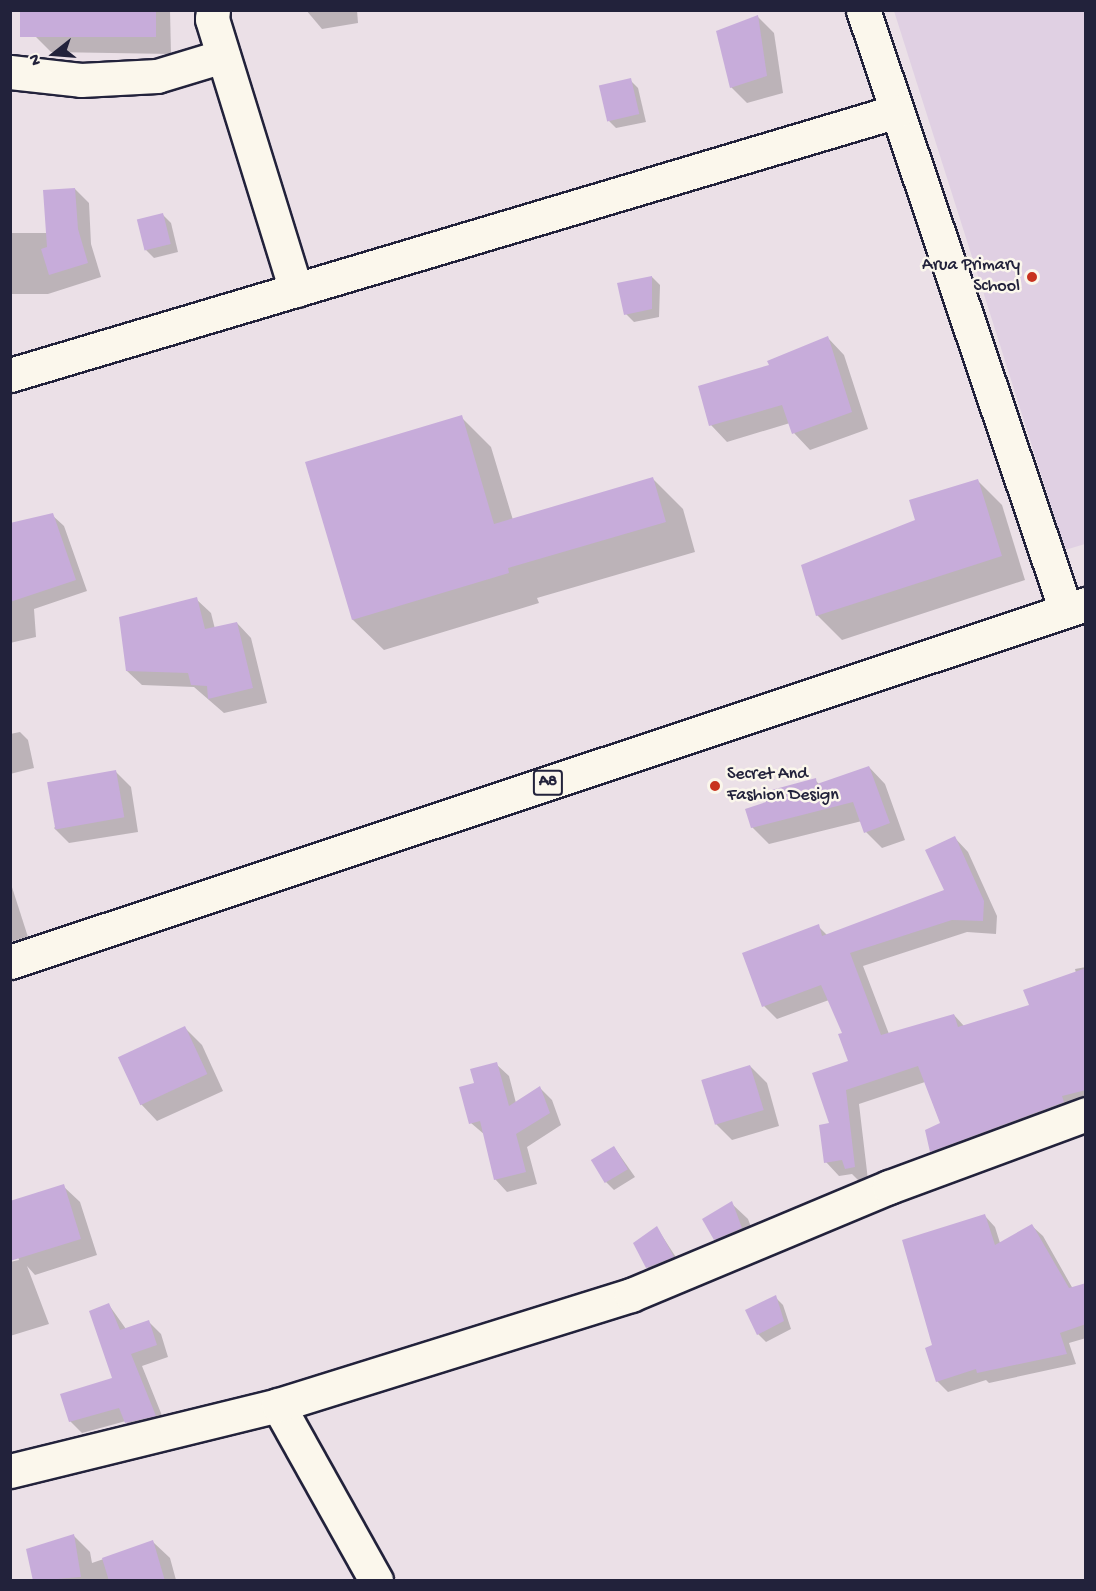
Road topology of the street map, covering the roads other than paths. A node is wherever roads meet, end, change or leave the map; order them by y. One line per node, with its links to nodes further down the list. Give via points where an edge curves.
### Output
1 (213, 10): 3 (street)
2 (863, 10): 5 (street)
3 (223, 56): 4 (street, via 157,76 81,80); 6 (street)
4 (10, 72)
5 (897, 111): 6 (street); 8 (street)
6 (296, 290): 7 (street)
7 (10, 375)
8 (1076, 607): 9 (street, A8)
9 (10, 962)
10 (1086, 1114): 11 (street, via 889,1187 631,1294)
11 (278, 1405): 12 (street); 13 (street)
12 (10, 1471)
13 (376, 1581)

